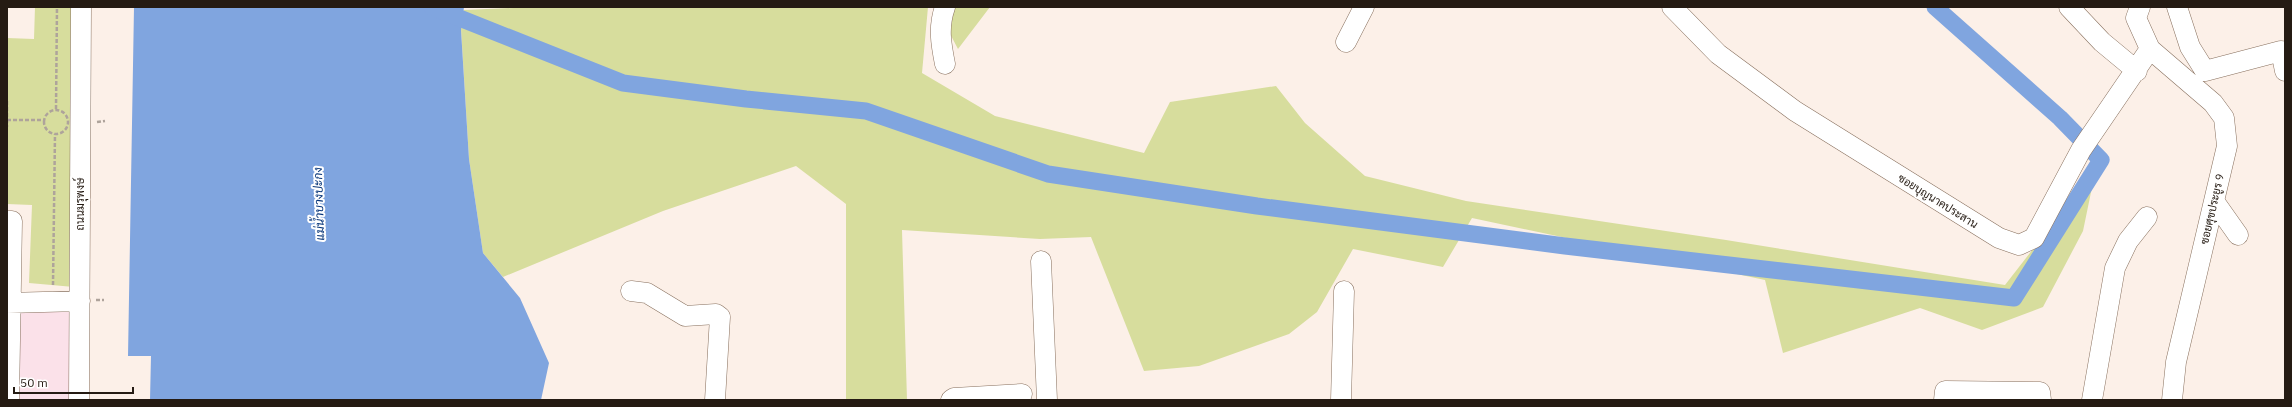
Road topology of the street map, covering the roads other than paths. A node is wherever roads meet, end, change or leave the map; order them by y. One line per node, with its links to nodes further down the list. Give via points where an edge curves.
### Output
1 (81, 7): 21 (street, ถนนมรุพงษ์)
2 (945, 7): 10 (street, via 941,19 940,38)
3 (1364, 7): 8 (street)
4 (1672, 7): 11 (street, ซอยบุญนาคประสาน, via 1718,54 1795,111 1998,238 2019,245 2034,238 2081,150)
5 (2069, 7): 11 (street, via 2102,42)
6 (2140, 7): 9 (street, via 2136,18)
7 (2176, 7): 13 (street, via 2190,47)
8 (1346, 42)
9 (2150, 50): 11 (street, ซอยบุญนาคประสาน); 13 (street, ซอยศุขประยูร 9)
10 (945, 64)
11 (2137, 71)
12 (2285, 71): 13 (street, via 2281,51)
13 (2196, 77): 14 (street, ซอยศุขประยูร 9, via 2224,118 2227,146)
14 (2214, 201): 17 (street); 33 (street, ซอยศุขประยูร 9, via 2176,362)
15 (2147, 217): 32 (street, via 2128,241 2115,268)
16 (7, 221): 22 (street, via 12,221)
17 (2238, 235)
18 (1041, 261): 28 (street)
19 (631, 291): 26 (street, via 647,293 685,316 716,314 720,317)
20 (1344, 291): 29 (street)
21 (80, 301): 22 (street); 25 (street, ถนนมรุพงษ์)
22 (9, 303): 24 (street)
23 (1022, 394): 27 (street)
24 (9, 400)
25 (79, 400)
26 (715, 400)
27 (951, 400)
28 (1047, 400)
29 (1341, 400)
30 (1944, 400): 31 (street, via 1945,391 2040,392)
31 (2041, 400)
32 (2092, 400)
33 (2172, 400)

